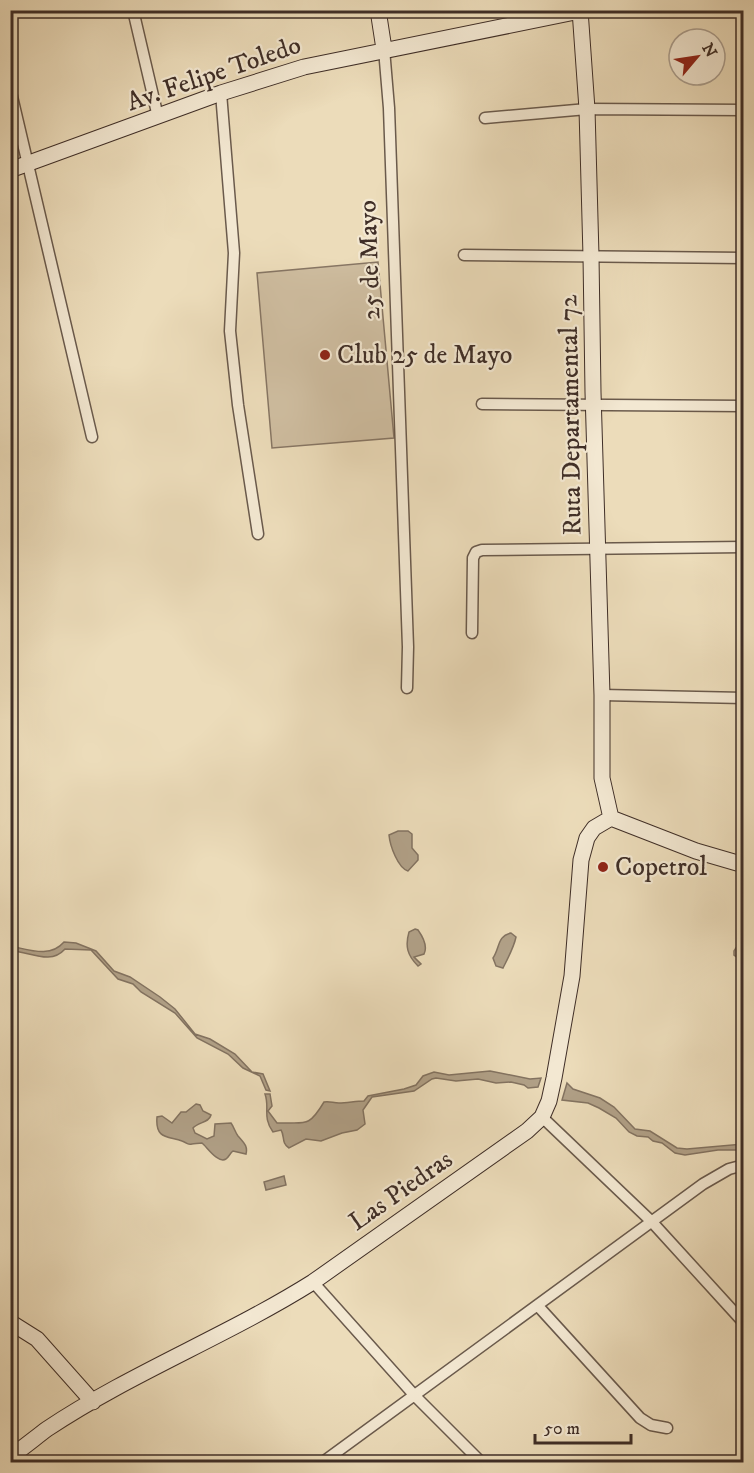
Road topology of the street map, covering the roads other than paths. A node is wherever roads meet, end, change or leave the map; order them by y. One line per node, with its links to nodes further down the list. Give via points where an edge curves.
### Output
1 (134, 10): 9 (street)
2 (378, 10): 4 (main road, 25 de Mayo)
3 (580, 11): 4 (main road, Av. Felipe Toledo); 7 (main road, Ruta Departamental 72)
4 (384, 50): 6 (main road, Av. Felipe Toledo, via 304,67); 24 (street, 25 de Mayo)
5 (10, 88): 11 (street)
6 (221, 93): 9 (main road, Av. Felipe Toledo); 20 (street, via 234,253 230,331)
7 (587, 109): 8 (street); 10 (street); 14 (main road, Ruta Departamental 72)
8 (744, 110)
9 (158, 117): 11 (main road, Av. Felipe Toledo)
10 (485, 118)
11 (27, 164): 12 (main road, Av. Felipe Toledo); 19 (street)
12 (10, 170)
13 (464, 255): 14 (street)
14 (591, 256): 15 (street); 17 (main road, Ruta Departamental 72)
15 (744, 258)
16 (482, 404): 17 (street)
17 (593, 404): 18 (street); 22 (main road, Ruta Departamental 72)
18 (744, 406)
19 (92, 437)
20 (258, 534)
21 (744, 547): 22 (street)
22 (598, 549): 23 (street, via 476,552); 25 (main road, Ruta Departamental 72)
23 (472, 633)
24 (407, 688)
25 (602, 695): 26 (street); 27 (main road, Ruta Departamental 72, via 602,778)
26 (744, 698)
27 (610, 818): 28 (main road); 29 (main road, Las Piedras, via 587,838 581,860 572,976 554,1078)
28 (744, 865)
29 (542, 1118): 31 (street); 32 (main road, Las Piedras)
30 (744, 1165): 31 (street, via 703,1184)
31 (652, 1222): 33 (street); 35 (street)
32 (313, 1282): 36 (street); 37 (main road, Las Piedras)
33 (538, 1306): 36 (street); 38 (street, via 640,1418)
34 (10, 1322): 37 (main road, via 37,1339)
35 (744, 1323)
36 (415, 1396): 40 (street); 41 (street)
37 (93, 1402): 39 (main road, Las Piedras)
38 (667, 1428)
39 (10, 1457)
40 (323, 1462)
41 (481, 1462)

